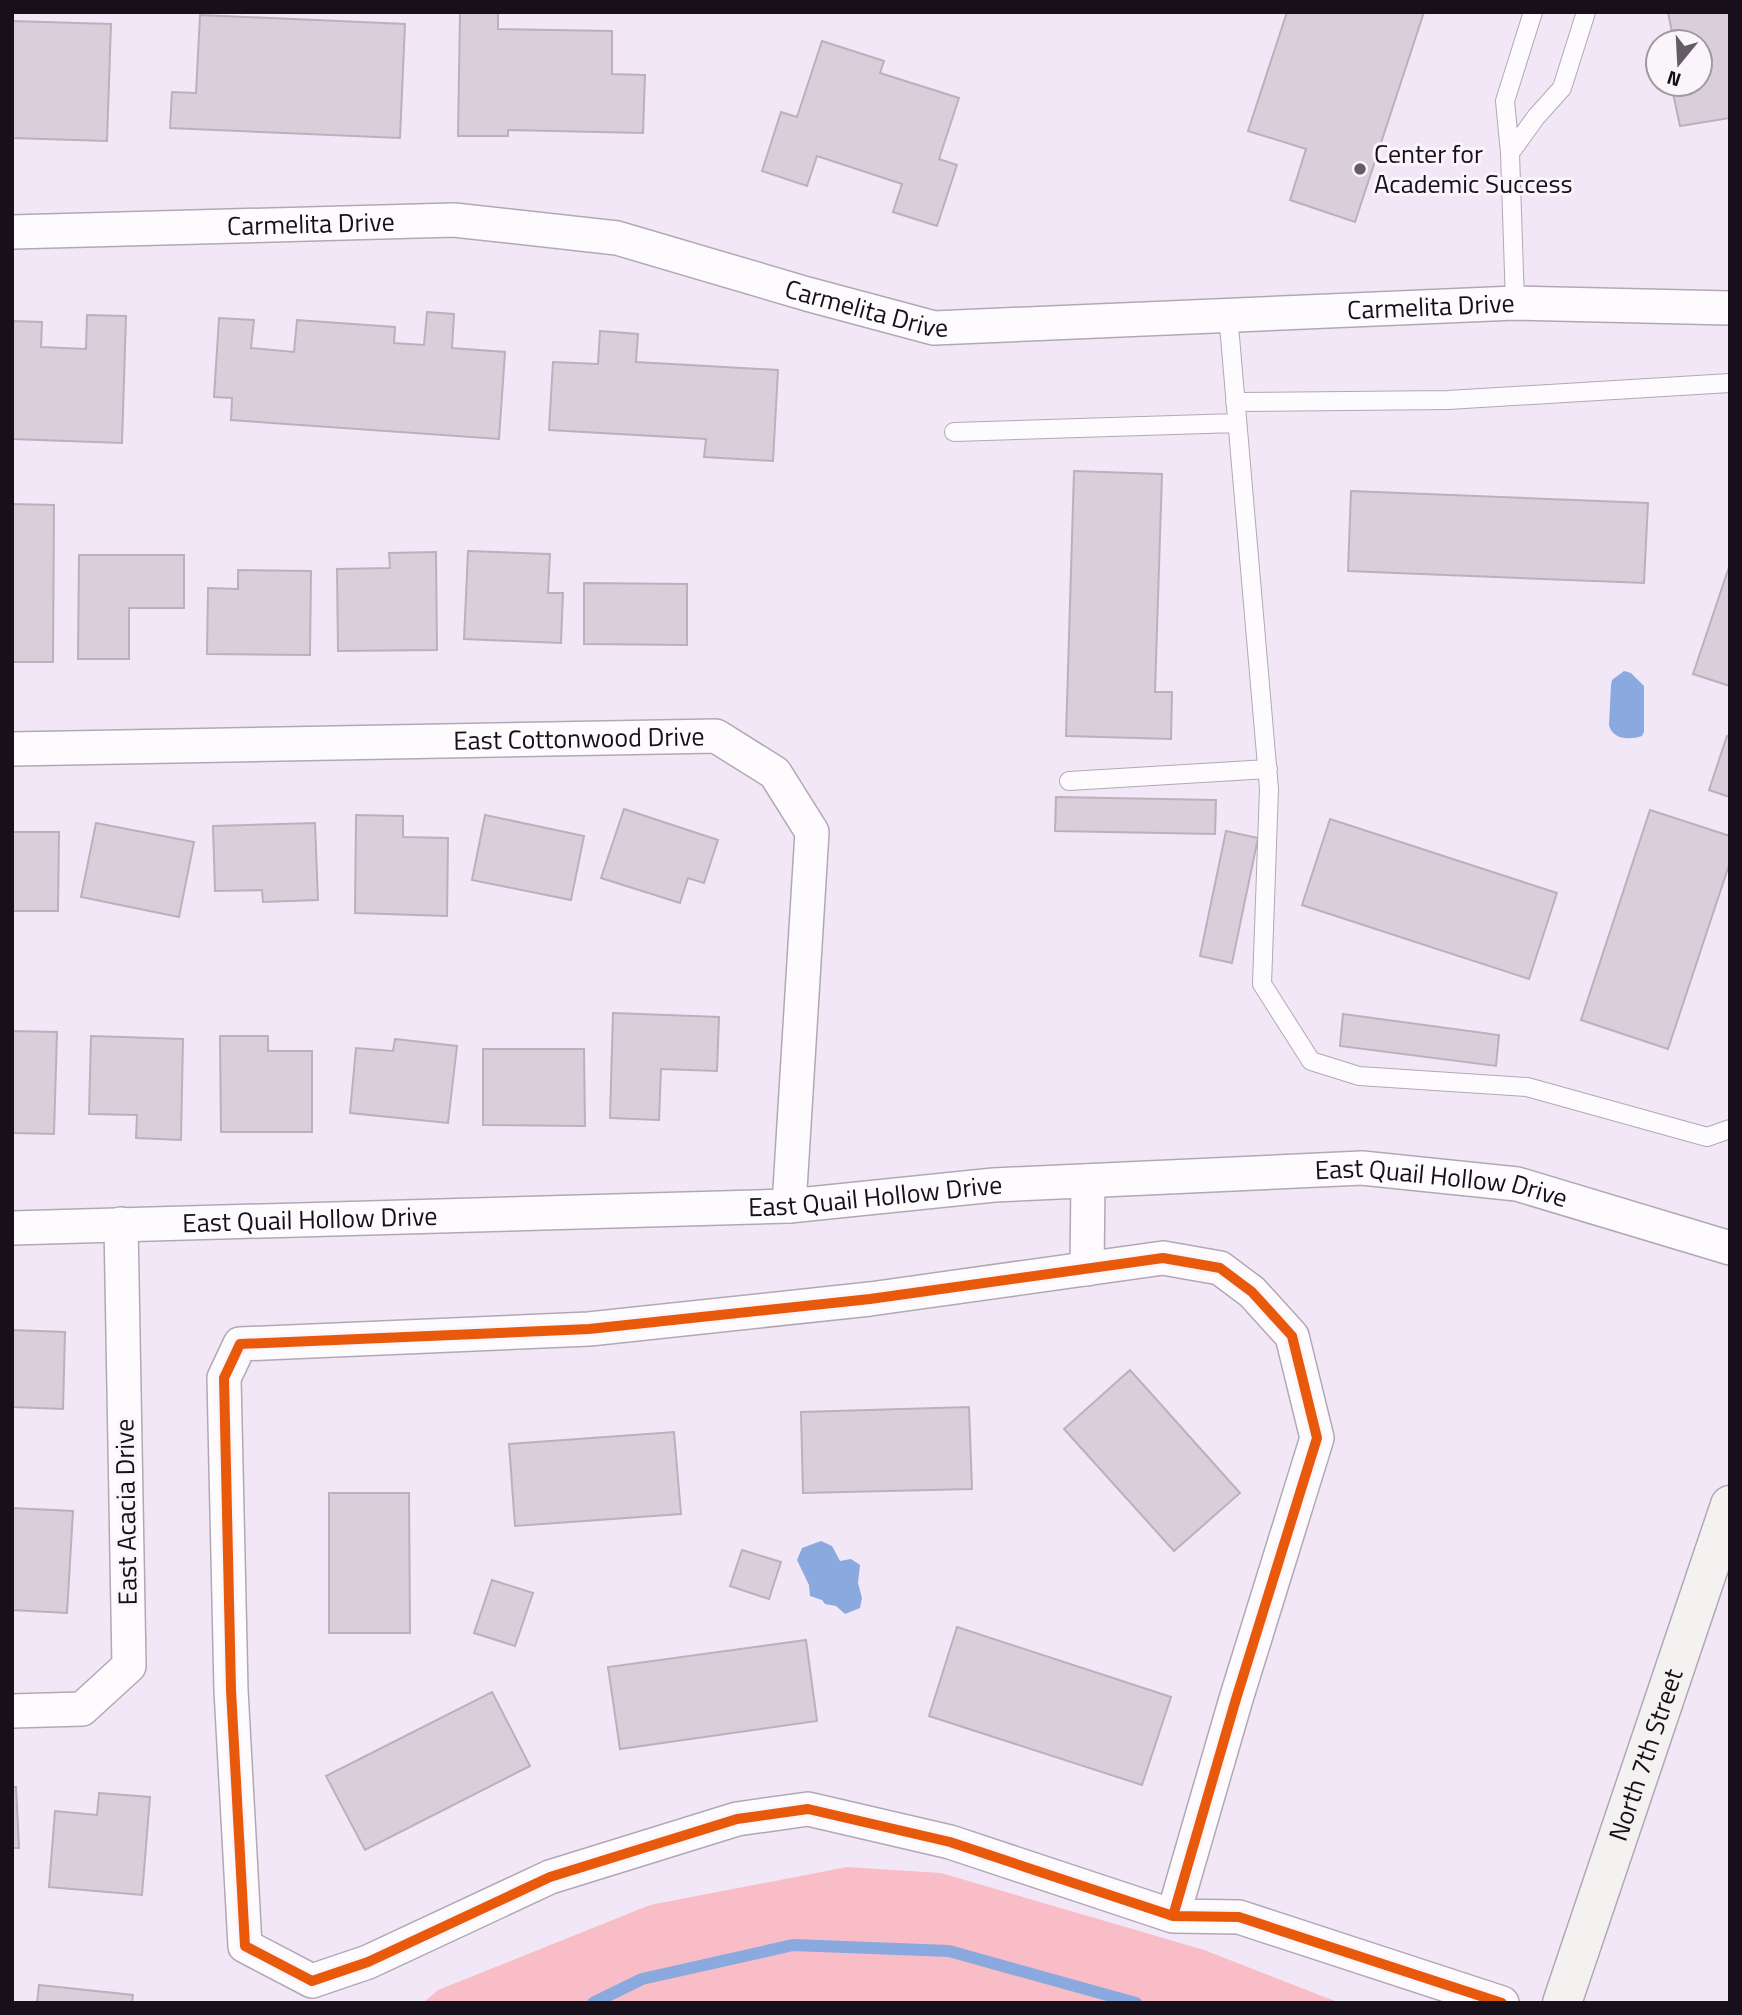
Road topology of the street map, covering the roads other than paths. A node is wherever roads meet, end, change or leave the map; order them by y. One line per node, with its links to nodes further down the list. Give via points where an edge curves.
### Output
1 (1533, 12): 3 (lane, via 1505,101)
2 (1586, 12): 3 (lane, via 1562,88)
3 (1510, 153): 5 (lane)
4 (12, 232): 7 (street, Carmelita Drive, via 454,220 617,238 934,328)
5 (1516, 303): 6 (street, Carmelita Drive); 7 (street, Carmelita Drive)
6 (1730, 308)
7 (1227, 314): 9 (lane)
8 (1730, 383): 9 (lane, via 1448,400)
9 (1235, 402): 10 (lane)
10 (1237, 423): 11 (lane); 13 (lane)
11 (954, 432)
12 (12, 749): 17 (street, East Cottonwood Drive, via 716,736 775,773 812,832)
13 (1268, 769): 14 (lane); 15 (lane, via 1262,984 1311,1061 1359,1076 1527,1087 1707,1136)
14 (1069, 781)
15 (1730, 1129)
16 (1088, 1181): 17 (street, East Quail Hollow Drive, via 994,1185); 20 (street, East Quail Hollow Drive, via 1362,1168 1517,1184); 21 (street)
17 (789, 1206): 18 (street, East Quail Hollow Drive)
18 (121, 1224): 19 (street, East Quail Hollow Drive); 23 (street, East Acacia Drive, via 129,1666 82,1709)
19 (12, 1228)
20 (1730, 1248)
21 (1087, 1269): 24 (street, via 1163,1258 1220,1268 1252,1292 1292,1336 1317,1438); 24 (street, via 870,1299 589,1329 240,1344 225,1378 231,1689 245,1946 312,1981 368,1962 551,1877 737,1819 808,1809 950,1842)
22 (1730, 1505): 26 (main road, North 7th Street)
23 (12, 1711)
24 (1173, 1916): 25 (street, via 1239,1917)
25 (1502, 2003)
26 (1562, 2003)

